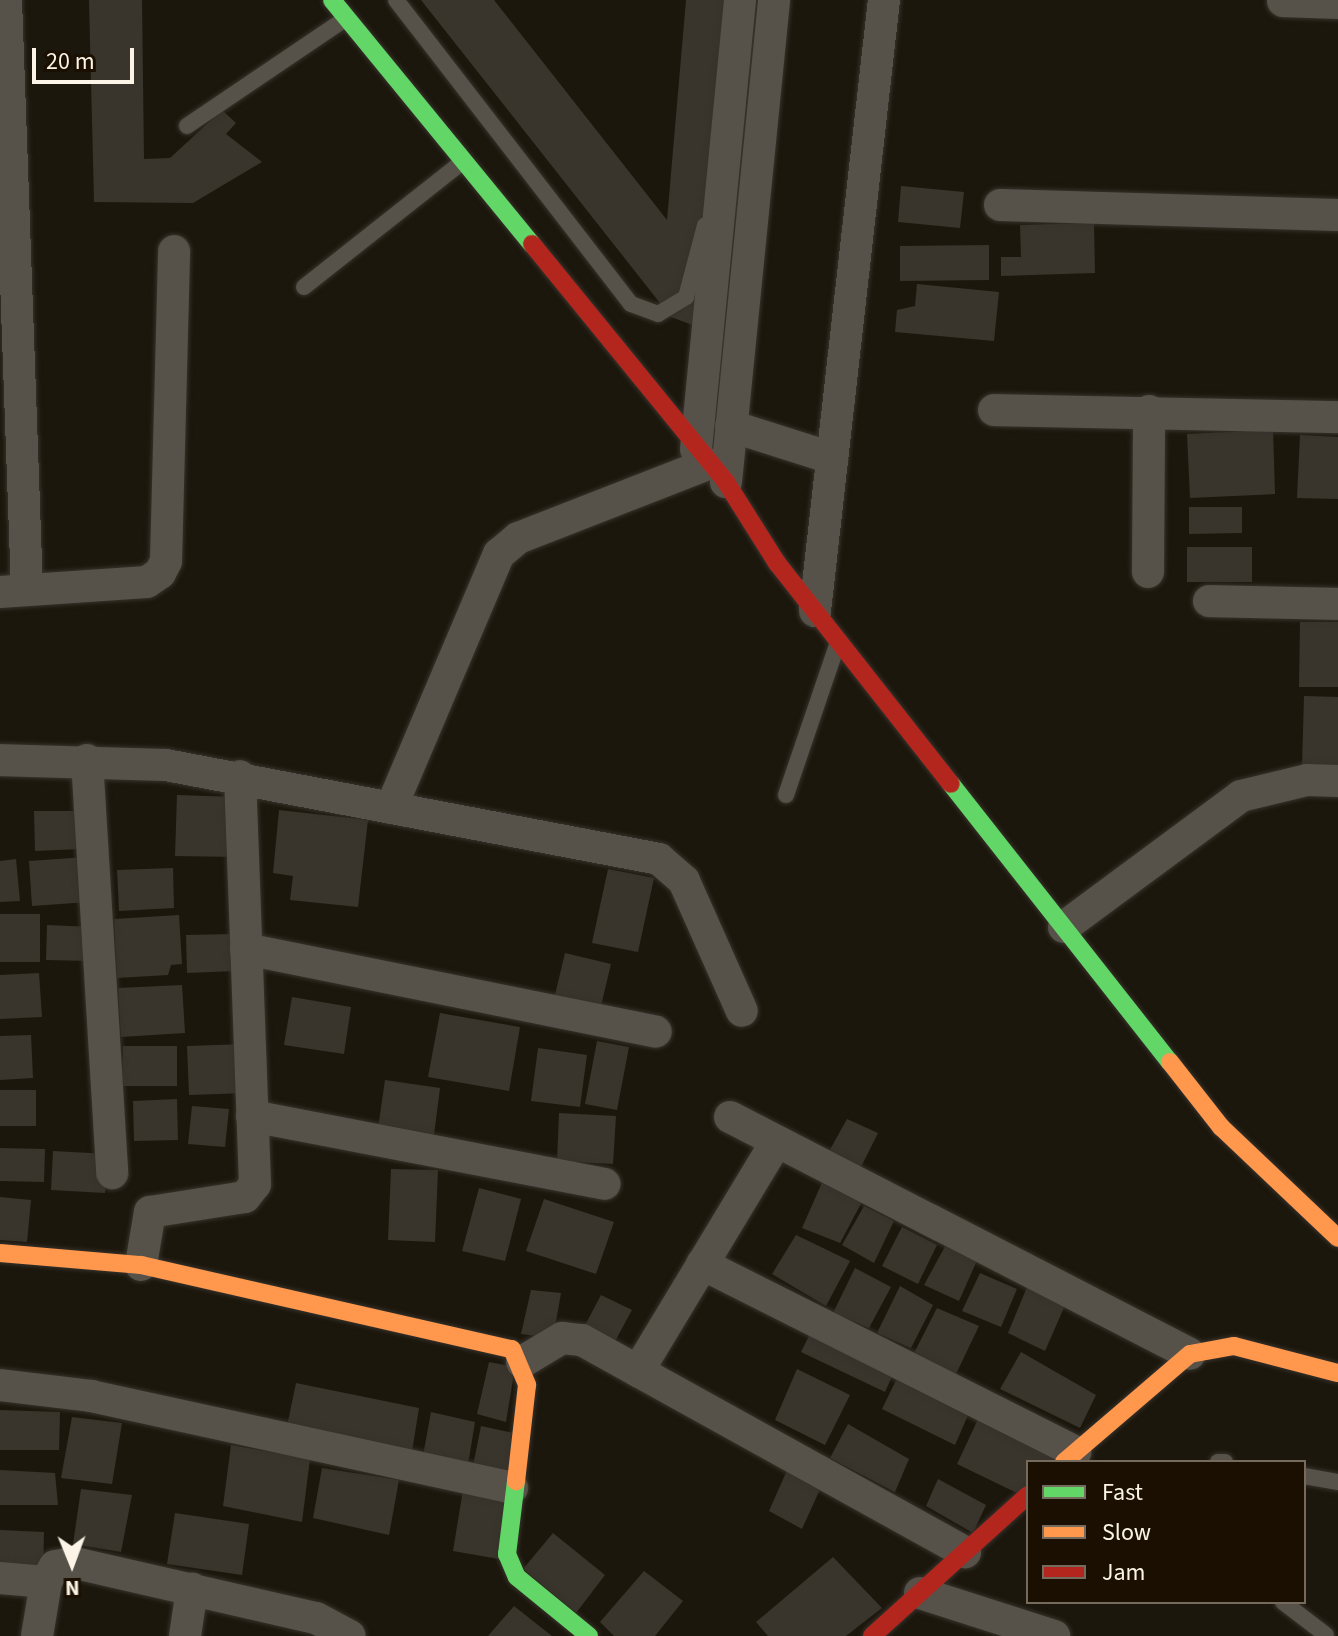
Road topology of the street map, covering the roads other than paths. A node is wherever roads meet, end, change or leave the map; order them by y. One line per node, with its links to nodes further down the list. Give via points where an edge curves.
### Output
1 (332, 0): 9 (street)
2 (396, 0): 12 (lane, via 631,304 643,312 672,309 686,297)
3 (740, 0): 12 (street)
4 (774, 0): 22 (street)
5 (884, 0): 24 (street)
6 (1283, 1): 7 (street)
7 (1338, 3)
8 (4, 4): 11 (street)
9 (347, 18): 10 (lane); 13 (street)
10 (187, 126)
11 (6, 139): 17 (street)
12 (724, 147): 25 (street)
13 (461, 163): 18 (lane); 25 (street)
14 (1000, 205): 15 (street)
15 (1338, 215)
16 (174, 251): 27 (street, via 166,561 147,582)
17 (8, 268): 23 (street)
18 (304, 287)
19 (994, 410): 20 (street)
20 (1149, 411): 21 (street); 26 (street)
21 (1338, 417)
22 (731, 426): 24 (street); 25 (street)
23 (11, 439): 27 (street)
24 (832, 458): 30 (street)
25 (710, 465): 30 (street); 37 (street, via 518,538 499,554)
26 (1148, 572)
27 (14, 591)
28 (1209, 601): 29 (street)
29 (1338, 604)
30 (815, 611): 31 (street)
31 (838, 640): 36 (lane); 38 (street)
32 (0, 760): 33 (street)
33 (87, 760): 34 (street); 45 (street)
34 (240, 776): 37 (street); 39 (street)
35 (1338, 781): 38 (street, via 1307,780 1241,796)
36 (786, 795)
37 (391, 808): 40 (street, via 659,859 676,869)
38 (1064, 927): 47 (street, via 1221,1127)
39 (246, 949): 41 (street); 42 (street)
40 (742, 1011)
41 (656, 1032)
42 (252, 1116): 46 (street); 50 (street, via 252,1192 150,1212)
43 (730, 1117): 44 (street)
44 (776, 1142): 49 (street); 51 (street)
45 (112, 1173)
46 (605, 1184)
47 (1338, 1238)
48 (0, 1253): 50 (street)
49 (702, 1264): 53 (street); 56 (street)
50 (141, 1265): 52 (street, via 512,1349)
51 (1190, 1354): 54 (street, via 1234,1346); 56 (street)
52 (522, 1362): 53 (street, via 573,1336); 59 (street, via 527,1385)
53 (638, 1371): 61 (street)
54 (1338, 1373)
55 (0, 1385): 59 (street, via 91,1396)
56 (1069, 1457)
57 (1306, 1476): 58 (lane)
58 (1338, 1482)
59 (512, 1488): 72 (street, via 505,1533 517,1577)
60 (1026, 1497): 61 (street)
61 (965, 1552): 65 (street)
62 (0, 1578): 63 (street)
63 (46, 1582): 64 (street, via 55,1566 75,1563); 69 (street)
64 (192, 1589): 70 (street); 71 (street, via 316,1618)
65 (920, 1593): 67 (street); 73 (street)
66 (1286, 1604): 68 (lane)
67 (980, 1624): 74 (street)
68 (1326, 1635)
69 (37, 1636)
70 (185, 1636)
71 (350, 1636)
72 (589, 1636)
73 (872, 1636)
74 (1054, 1636)

